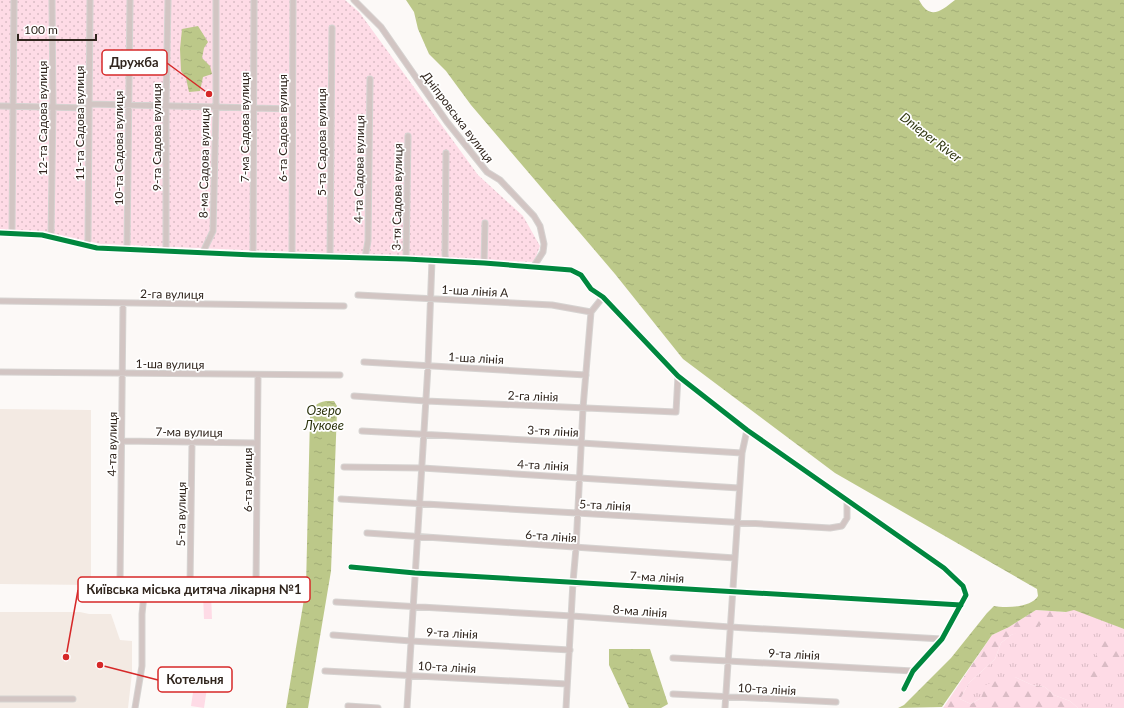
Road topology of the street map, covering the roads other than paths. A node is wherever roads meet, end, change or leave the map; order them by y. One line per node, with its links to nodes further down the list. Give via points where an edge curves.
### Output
1 (14, 0): 16 (street)
2 (52, 0): 17 (street, 12-та Садова вулиця)
3 (90, 0): 14 (street, 11-та Садова вулиця)
4 (130, 0): 12 (street, 10-та Садова вулиця)
5 (168, 0): 15 (street, 9-та Садова вулиця)
6 (216, 0): 18 (street, 8-ма Садова вулиця)
7 (254, 0): 19 (street, 7-ма Садова вулиця)
8 (293, 0): 20 (street, 6-та Садова вулиця)
9 (354, 0): 39 (street, Дніпровська вулиця, via 381,27 447,122 487,172 500,180 534,216 540,226 544,244 543,252)
10 (332, 28): 33 (street, 5-та Садова вулиця)
11 (370, 79): 34 (street, 4-та Садова вулиця)
12 (128, 105): 14 (street); 15 (street); 28 (street, 10-та Садова вулиця)
13 (0, 106): 16 (street)
14 (89, 106): 17 (street); 27 (street, 11-та Садова вулиця)
15 (166, 106): 18 (street); 29 (street, 9-та Садова вулиця)
16 (13, 107): 17 (street); 25 (street)
17 (53, 107): 26 (street, 12-та Садова вулиця)
18 (216, 107): 19 (street); 30 (street, 8-ма Садова вулиця, via 213,231)
19 (254, 108): 20 (street); 31 (street, 7-ма Садова вулиця)
20 (292, 109): 32 (street, 6-та Садова вулиця)
21 (408, 136): 35 (street, 3-тя Садова вулиця)
22 (446, 153): 37 (street)
23 (485, 223): 38 (street)
24 (0, 233): 25 (street)
25 (12, 233): 26 (street)
26 (51, 236): 27 (street)
27 (86, 245): 28 (street)
28 (127, 249): 29 (street)
29 (166, 250): 30 (street)
30 (203, 252): 31 (street)
31 (253, 255): 32 (street)
32 (292, 256): 33 (street)
33 (330, 257): 34 (street)
34 (366, 258): 35 (street)
35 (406, 259): 36 (street)
36 (432, 260): 37 (street); 42 (street)
37 (446, 261): 38 (street)
38 (484, 263): 39 (street)
39 (534, 266): 41 (street, via 571,270 581,275 591,289)
40 (358, 295): 42 (street, 1-ша лінія А)
41 (603, 297): 46 (street); 54 (street)
42 (431, 299): 46 (street, 1-ша лінія А, via 552,305); 48 (street)
43 (0, 302): 44 (street, 2-га вулиця)
44 (123, 303): 45 (street, 2-га вулиця); 50 (street, 4-та вулиця)
45 (344, 306)
46 (591, 312): 53 (street)
47 (364, 362): 48 (street, 1-ша лінія)
48 (428, 366): 53 (street, 1-ша лінія); 56 (street)
49 (0, 372): 50 (street, 1-ша вулиця)
50 (122, 373): 51 (street, 1-ша вулиця); 61 (street, 4-та вулиця)
51 (258, 374): 52 (street, 1-ша вулиця); 63 (street, 6-та вулиця)
52 (340, 375)
53 (586, 375): 57 (street)
54 (678, 376): 57 (street, 2-га лінія, via 676,412); 58 (street)
55 (354, 396): 56 (street, 2-га лінія)
56 (426, 401): 57 (street, 2-га лінія); 60 (street)
57 (583, 408): 64 (street)
58 (746, 430): 65 (street); 71 (street)
59 (362, 431): 60 (street, 3-тя лінія)
60 (424, 434): 64 (street, 3-тя лінія); 67 (street)
61 (122, 441): 62 (street, 7-ма вулиця); 82 (street, 4-та вулиця, via 120,585)
62 (192, 442): 63 (street, 7-ма вулиця); 82 (street, 5-та вулиця)
63 (257, 442): 83 (street, 6-та вулиця)
64 (581, 442): 65 (street, 3-тя лінія); 68 (street)
65 (742, 453): 69 (street)
66 (344, 467): 67 (street, 4-та лінія)
67 (422, 468): 68 (street, 4-та лінія); 72 (street)
68 (580, 478): 69 (street, 4-та лінія); 73 (street)
69 (739, 488): 74 (street)
70 (341, 499): 72 (street, 5-та лінія)
71 (848, 500): 74 (street, 5-та лінія, via 846,518 842,526 830,528); 88 (street, via 944,568 964,586 966,595)
72 (420, 503): 73 (street, 5-та лінія); 76 (street)
73 (578, 513): 74 (street, 5-та лінія); 77 (street)
74 (737, 522): 78 (street)
75 (367, 534): 76 (street, 6-та лінія)
76 (417, 538): 77 (street, 6-та лінія); 80 (street)
77 (576, 548): 78 (street, 6-та лінія); 81 (street)
78 (735, 558): 85 (street)
79 (351, 568): 80 (street, 7-ма лінія)
80 (415, 572): 81 (street, 7-ма лінія); 89 (street)
81 (573, 582): 85 (street, 7-ма лінія); 90 (street)
82 (190, 586): 83 (street)
83 (256, 586): 84 (street)
84 (295, 586)
85 (732, 592): 88 (street, 7-ма лінія); 91 (street)
86 (144, 595): 109 (street, via 142,666)
87 (336, 602): 89 (street, 8-ма лінія)
88 (961, 605): 93 (street)
89 (413, 606): 90 (street, 8-ма лінія); 94 (street)
90 (572, 616): 91 (street, 8-ма лінія); 95 (street)
91 (730, 627): 93 (street, 8-ма лінія); 97 (street)
92 (334, 636): 94 (street, 9-та лінія)
93 (942, 639): 99 (street)
94 (411, 641): 95 (street, 9-та лінія); 100 (street)
95 (570, 650): 101 (street)
96 (673, 658): 97 (street, 9-та лінія)
97 (728, 660): 99 (street, 9-та лінія); 104 (street)
98 (325, 671): 100 (street, 10-та лінія)
99 (913, 671): 102 (street)
100 (409, 676): 101 (street, 10-та лінія); 111 (street)
101 (567, 684): 112 (street)
102 (904, 689)
103 (673, 694): 104 (street, 10-та лінія)
104 (726, 697): 107 (street, 10-та лінія); 113 (street)
105 (0, 699): 106 (street)
106 (73, 699)
107 (836, 702)
108 (348, 706): 110 (street)
109 (135, 708)
110 (378, 708)
111 (407, 708)
112 (566, 708)
113 (725, 708)

